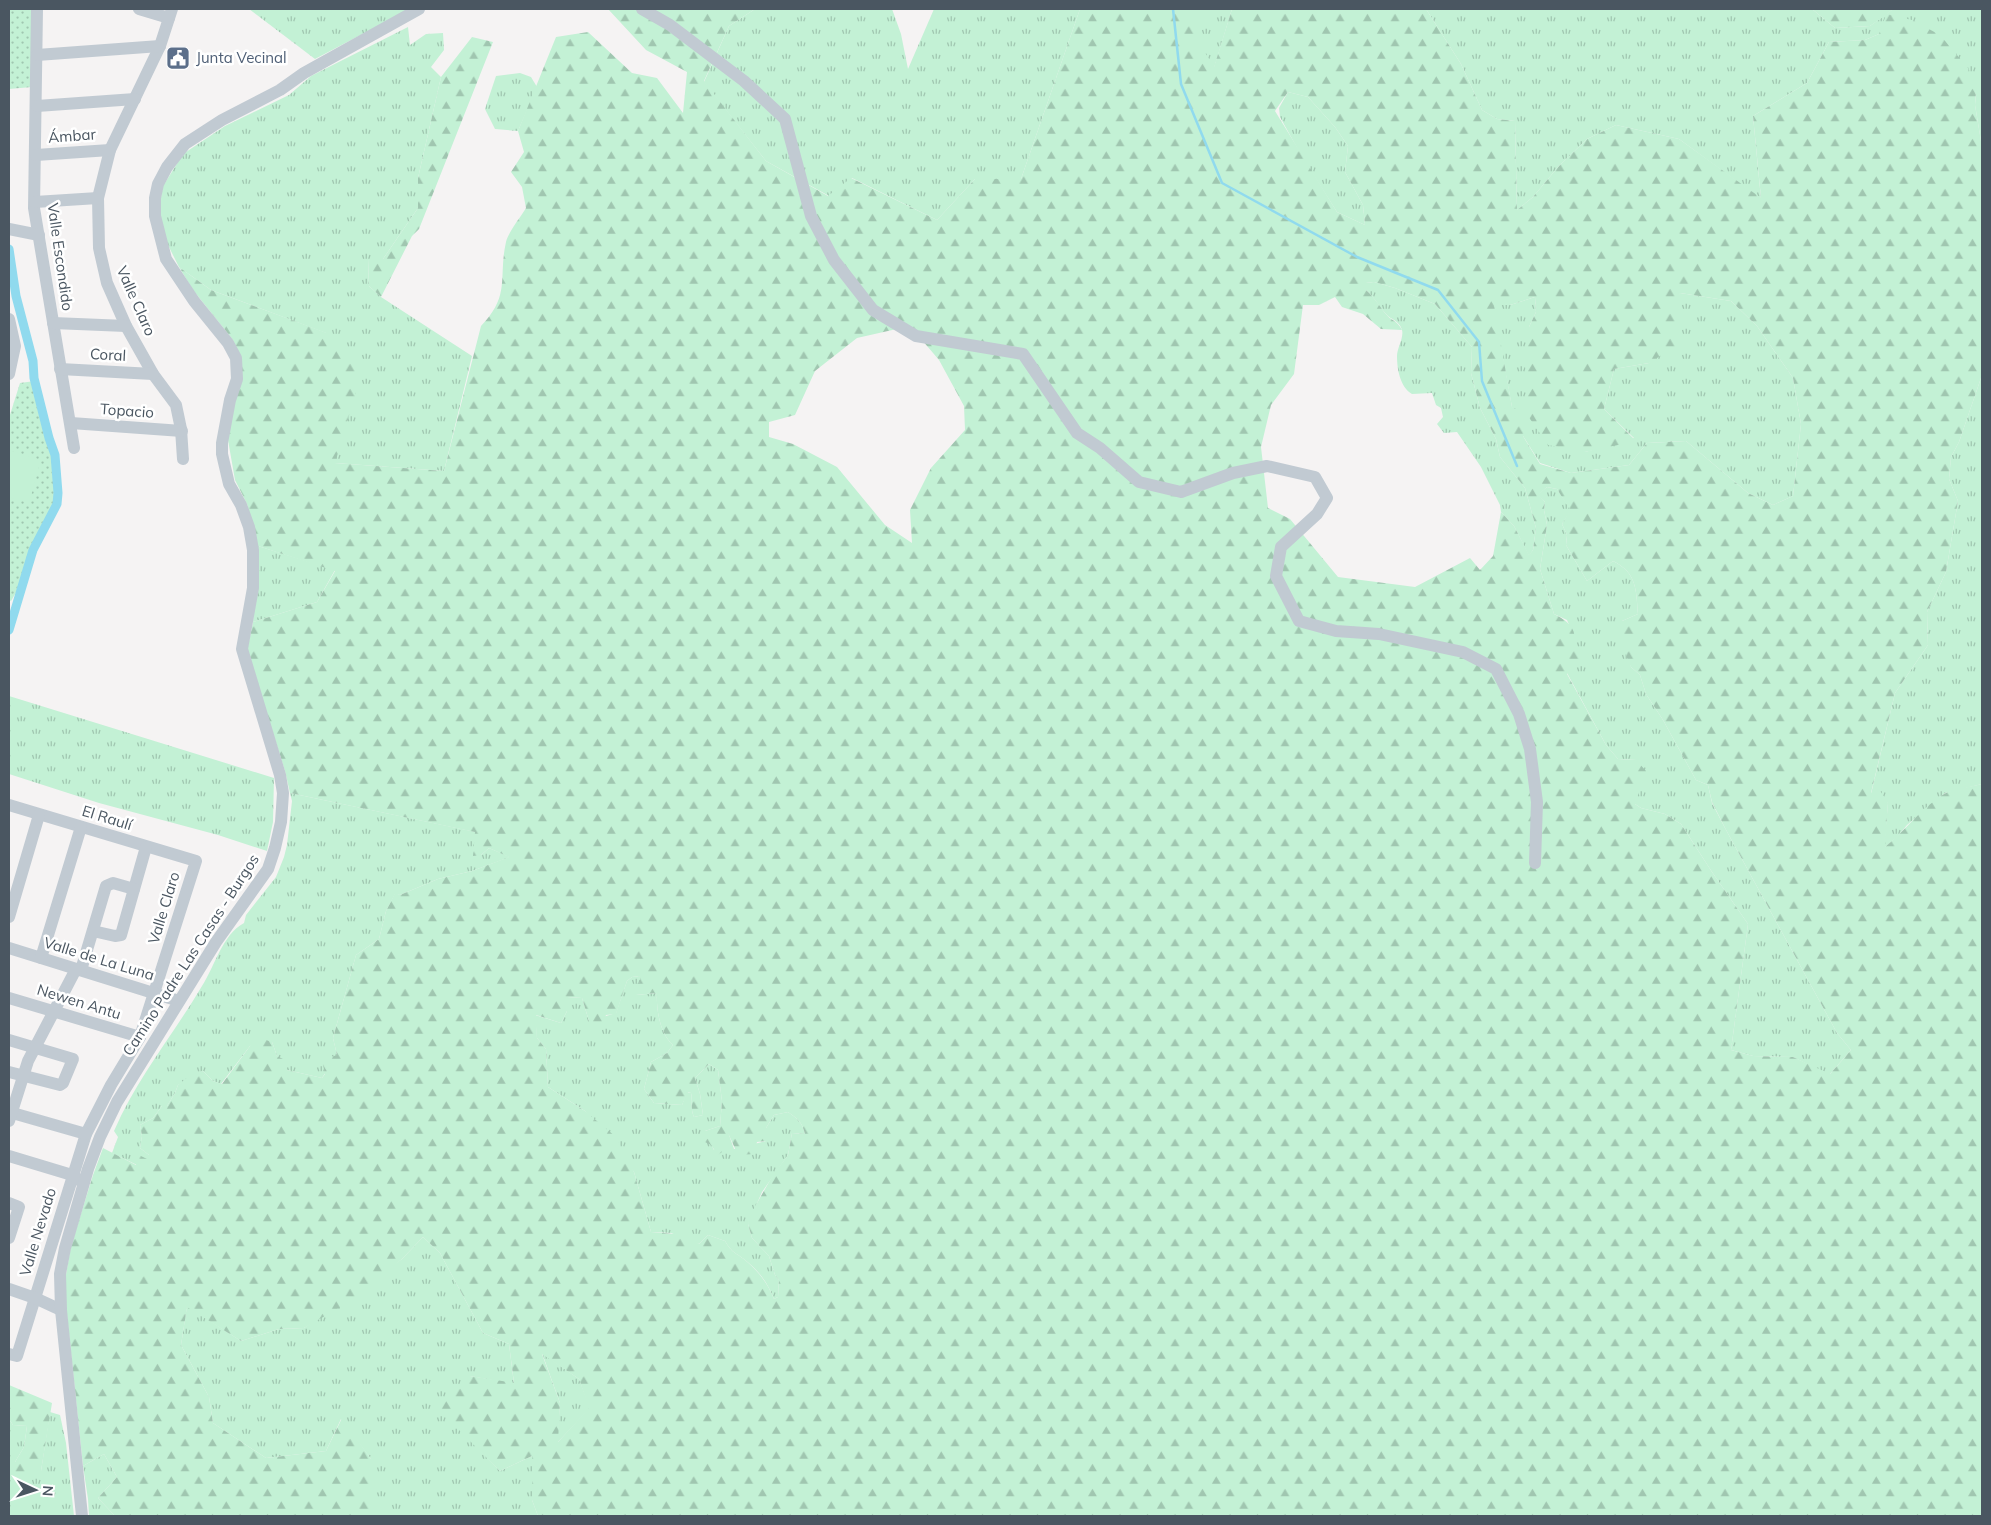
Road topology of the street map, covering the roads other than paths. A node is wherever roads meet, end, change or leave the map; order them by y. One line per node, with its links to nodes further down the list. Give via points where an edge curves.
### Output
1 (37, 9): 7 (street, Valle Escondido)
2 (139, 9): 5 (street)
3 (419, 9): 41 (street, Camino Padre Las Casas - Burgos, via 185,144 167,166 158,184 154,208 166,259 228,343 237,364 222,454 229,484 249,527 253,550 253,588 242,649 283,793 278,836 268,869)
4 (642, 9): 32 (street, via 670,25 744,80 785,119 811,216 834,260 873,310 916,336 1023,354 1077,433 1139,482 1181,492 1234,473 1267,466 1315,477 1327,498 1317,514 1281,547 1276,576 1299,621 1336,631 1379,634 1464,652 1496,669 1519,714 1530,749 1536,802)
5 (170, 13): 6 (street, Valle Claro)
6 (160, 46): 7 (street); 8 (street, Valle Claro)
7 (37, 55): 9 (street, Valle Escondido)
8 (135, 99): 9 (street); 10 (street, Valle Claro)
9 (37, 106): 11 (street, Valle Escondido)
10 (110, 150): 11 (street, Ámbar); 12 (street, Valle Claro)
11 (36, 155): 13 (street, Valle Escondido)
12 (98, 198): 13 (street); 18 (street, Valle Claro, via 99,248 106,282)
13 (34, 202): 15 (street, Valle Escondido)
14 (9, 230): 15 (street)
15 (39, 235): 17 (street, Valle Escondido)
16 (9, 319): 19 (street, via 15,346)
17 (53, 323): 18 (street); 20 (street, Valle Escondido)
18 (126, 326): 22 (street, Valle Claro)
19 (11, 354): 21 (street)
20 (60, 369): 22 (street, Coral); 23 (street, Valle Escondido)
21 (9, 374)
22 (153, 374): 24 (street, Valle Claro, via 176,405)
23 (70, 423): 24 (street, Topacio); 25 (street, Valle Escondido)
24 (182, 431): 26 (street, Valle Claro)
25 (74, 448)
26 (183, 460)
27 (9, 805): 28 (street, El Raulí)
28 (39, 814): 29 (street, El Raulí); 34 (street)
29 (81, 827): 30 (street, El Raulí); 37 (street)
30 (146, 846): 31 (street, El Raulí); 33 (street)
31 (196, 861): 39 (street, Valle Claro)
32 (1535, 863)
33 (134, 889): 35 (street, via 121,935); 35 (street, via 107,884)
34 (9, 916)
35 (93, 931): 38 (street)
36 (9, 948): 37 (street, Valle de La Luna)
37 (41, 958): 38 (street, Valle de La Luna)
38 (78, 969): 39 (street, Valle de La Luna); 42 (street)
39 (154, 993): 41 (street, Valle de La Luna); 43 (street, Valle Claro)
40 (9, 998): 42 (street, Newen Antu)
41 (179, 1001): 52 (street, Camino Padre Las Casas - Burgos, via 117,1102)
42 (54, 1011): 43 (street, Newen Antu); 45 (street)
43 (140, 1037): 49 (street)
44 (9, 1040): 45 (street)
45 (34, 1048): 47 (street); 47 (street, via 73,1059 63,1083 57,1086)
46 (9, 1072): 47 (street)
47 (23, 1076): 48 (street)
48 (10, 1115): 49 (street)
49 (86, 1134): 51 (street, Valle Nevado)
50 (9, 1156): 51 (street)
51 (72, 1175): 52 (street); 56 (street, Valle Nevado)
52 (83, 1184): 57 (street, Camino Padre Las Casas - Burgos, via 62,1261)
53 (14, 1205): 54 (street)
54 (9, 1238)
55 (9, 1289): 56 (street)
56 (35, 1298): 57 (street); 58 (street, Valle Nevado)
57 (62, 1310): 59 (street, Camino Padre Las Casas - Burgos)
58 (13, 1355)
59 (82, 1516)

